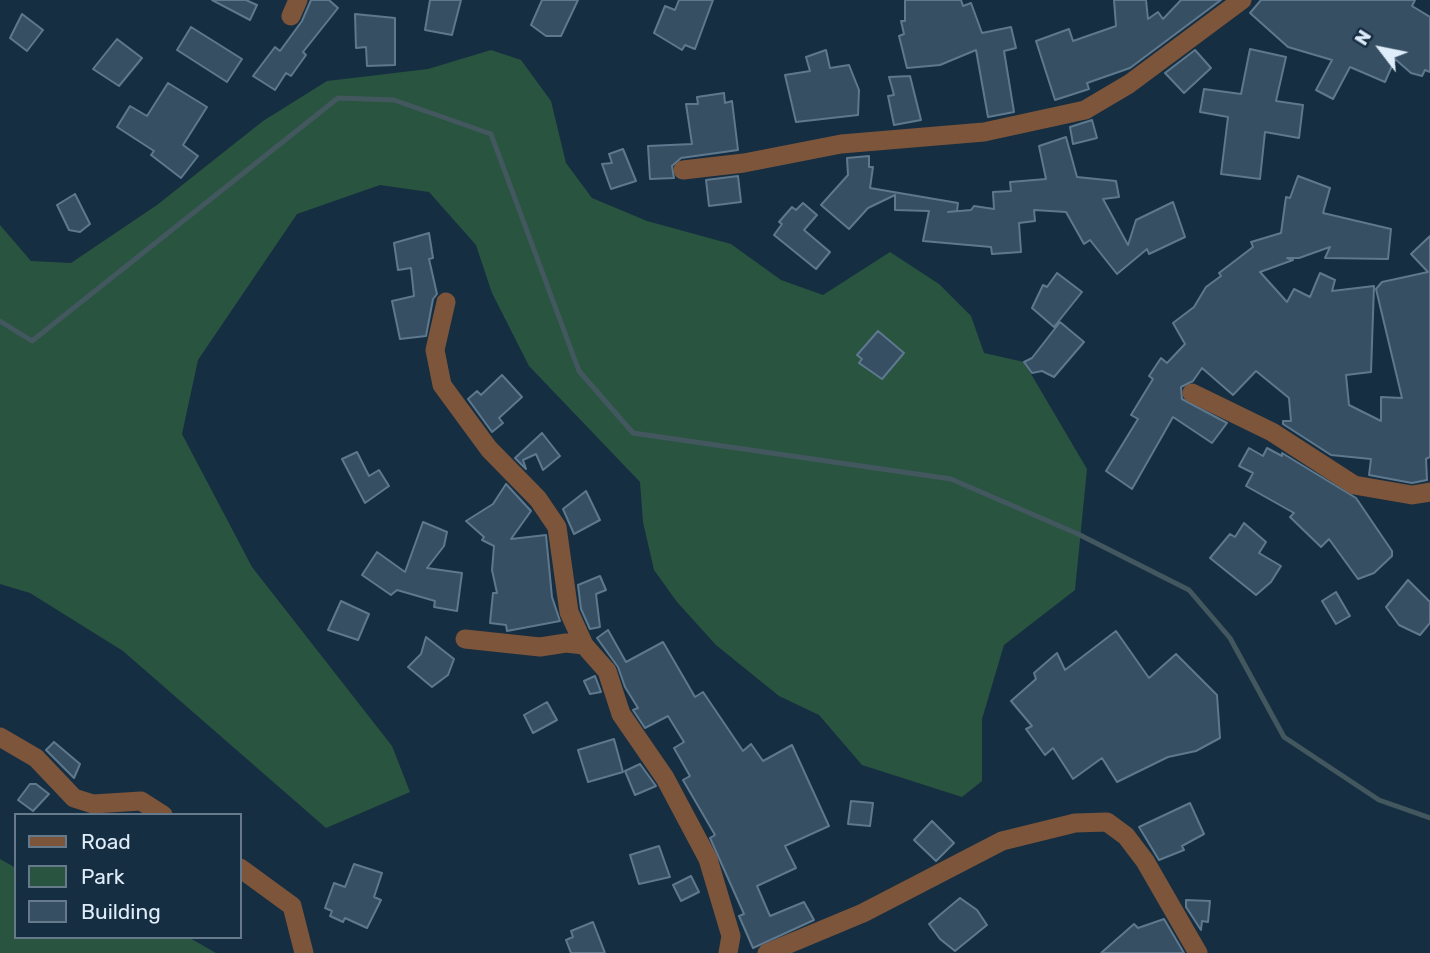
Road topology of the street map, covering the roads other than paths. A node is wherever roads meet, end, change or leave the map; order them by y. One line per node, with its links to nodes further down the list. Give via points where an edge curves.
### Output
1 (1242, 0): 2 (street, via 1129,84 1085,110 984,132 841,144)
2 (683, 170)
3 (446, 302): 7 (street, via 435,350 442,385 557,527 569,611)
4 (1192, 393): 5 (street, via 1272,432 1354,485 1412,495)
5 (1430, 492)
6 (465, 639): 7 (street, via 540,647)
7 (584, 645): 12 (street, via 607,671 621,714 666,778 708,859 731,936)
8 (0, 737): 9 (street, via 36,758 74,798 93,804 141,801)
9 (160, 813)
10 (242, 869): 11 (street, via 292,906)
11 (304, 953)
12 (728, 953)
13 (768, 953): 14 (street, via 863,913 1002,841 1075,823 1107,822 1126,836 1145,861)
14 (1198, 953)

